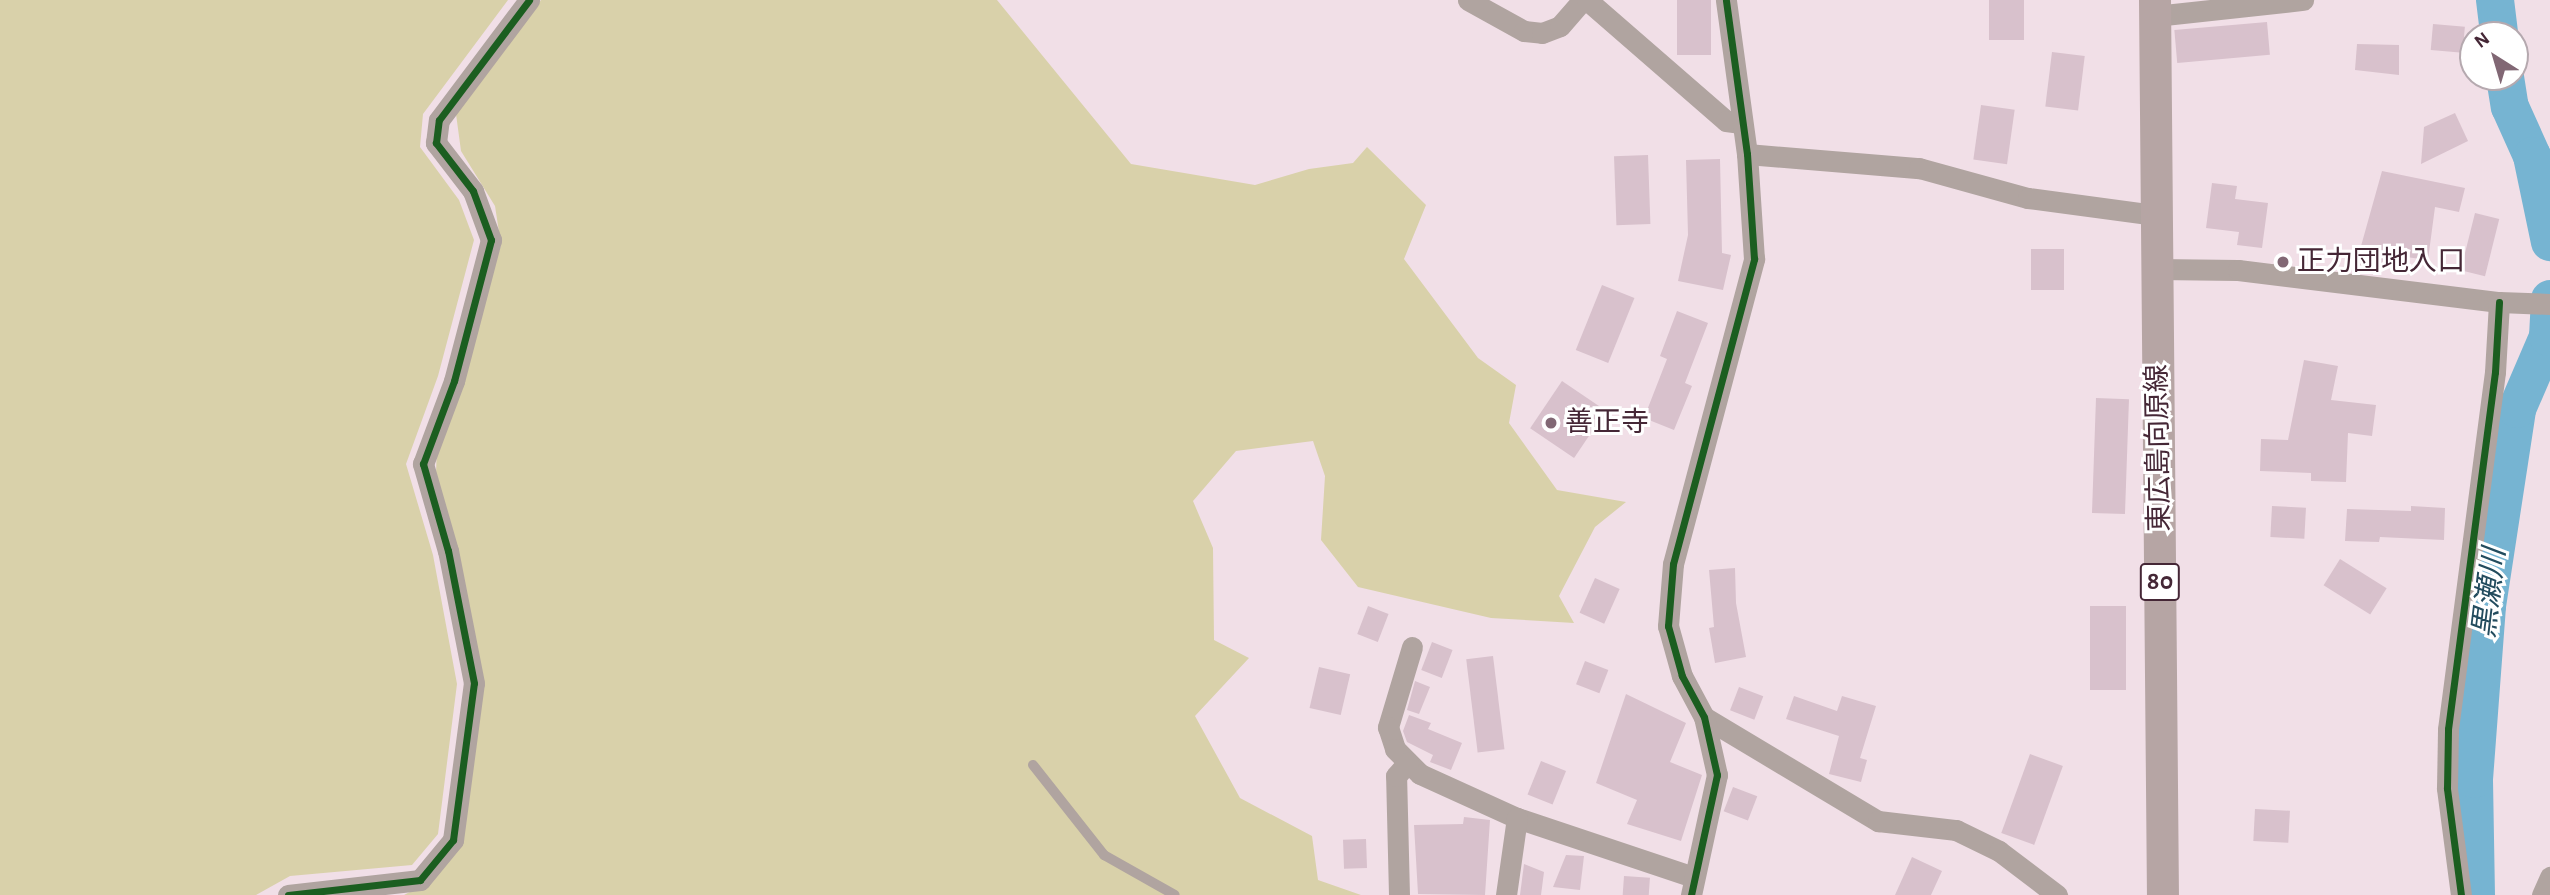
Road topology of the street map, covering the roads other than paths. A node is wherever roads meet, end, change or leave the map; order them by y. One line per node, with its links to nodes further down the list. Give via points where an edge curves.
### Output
1 (529, 0): 20 (street, via 439,120 436,143 473,191 491,240 454,381 423,464 448,551 474,683 453,840 420,880)
2 (1468, 0): 3 (street, via 1524,31 1542,33 1560,26)
3 (1585, 0): 7 (street, via 1726,121)
4 (1726, 0): 7 (street)
5 (2303, 0): 6 (street)
6 (2155, 8): 9 (main road, 東広島向原線 / 80)
7 (1741, 123): 8 (street)
8 (1747, 154): 9 (street, via 1919,168 2028,198); 14 (street, via 1754,259 1673,564 1668,625 1682,676)
9 (2157, 215): 10 (main road, 東広島向原線 / 80)
10 (2157, 269): 11 (street, via 2238,270); 25 (main road, 東広島向原線 / 80)
11 (2509, 302): 12 (street); 26 (street, via 2448,729 2447,788)
12 (2550, 304)
13 (1412, 647): 15 (street, via 1388,727 1395,749)
14 (1704, 718): 19 (street, via 1717,775); 24 (street, via 1878,821 1956,830 1999,851)
15 (1408, 762): 17 (street, via 1420,774); 22 (street, via 1396,776)
16 (1033, 765): 21 (lane, via 1104,855)
17 (1517, 818): 19 (street); 23 (street)
18 (2550, 877): 27 (street)
19 (1692, 886)
20 (288, 895)
21 (1175, 895)
22 (1399, 895)
23 (1506, 895)
24 (2057, 895)
25 (2163, 895)
26 (2461, 895)
27 (2542, 895)

